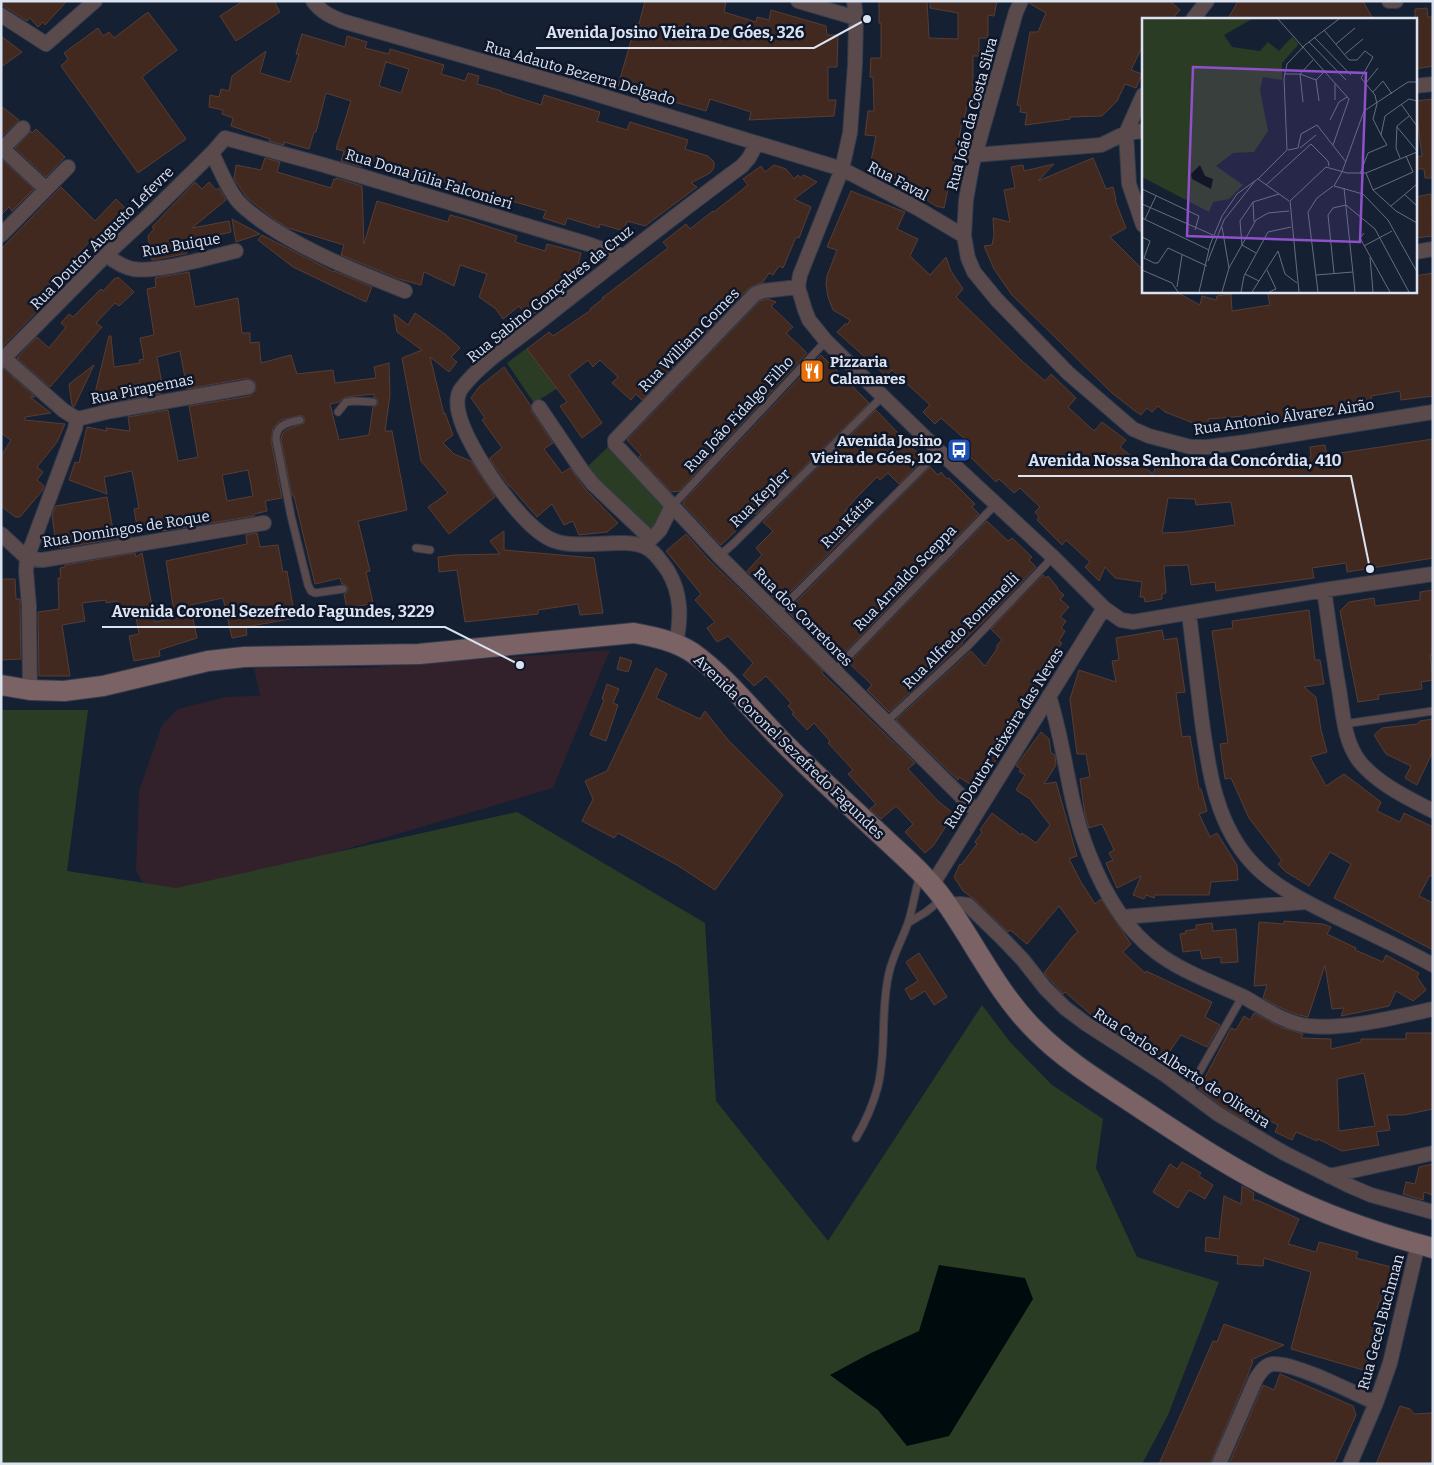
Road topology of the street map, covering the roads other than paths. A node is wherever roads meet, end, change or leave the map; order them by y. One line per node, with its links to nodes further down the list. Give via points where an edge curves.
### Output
1 (313, 1): 19 (street, Rua Adauto Bezerra Delgado, via 319,9 342,21)
2 (798, 1): 10 (street)
3 (854, 1): 10 (street)
4 (1021, 1): 22 (street, Rua João da Costa Silva)
5 (1207, 1): 11 (street)
6 (1389, 1): 7 (street)
7 (1396, 1)
8 (94, 2): 9 (street, via 46,44)
9 (1, 15)
10 (856, 18): 24 (street, via 853,103)
11 (1194, 18)
12 (1433, 84): 13 (street)
13 (1416, 86)
14 (1142, 97): 17 (street)
15 (23, 128): 20 (street)
16 (1142, 130): 17 (street)
17 (1126, 133): 22 (street, via 1101,145); 26 (street, via 1129,184)
18 (225, 138): 21 (street, Rua Doutor Augusto Lefevre); 33 (street, Rua Dona Júlia Falconieri)
19 (757, 143): 24 (street, Rua Adauto Bezerra Delgado); 33 (street, Rua Sabino Gonçalves da Cruz, via 742,166)
20 (2, 149): 25 (street)
21 (212, 153): 32 (street, Rua Doutor Augusto Lefevre); 35 (street, via 238,202 255,216 282,235 340,265)
22 (975, 155): 28 (street, Rua João da Costa Silva, via 966,200)
23 (68, 167): 25 (street)
24 (842, 169): 28 (street, Rua Faval); 34 (street, via 800,274)
25 (46, 189): 27 (street)
26 (1142, 222)
27 (1, 235)
28 (964, 236): 43 (street, Rua Antonio Álvarez Airão, via 974,272 997,300 1068,373 1126,423 1149,436 1191,447 1207,447)
29 (1433, 249): 31 (street)
30 (236, 251): 32 (street, Rua Buique, via 144,269 126,267)
31 (1416, 252)
32 (106, 254): 37 (street, Rua Doutor Augusto Lefevre)
33 (623, 256): 52 (street, Rua Sabino Gonçalves da Cruz, via 472,377 460,390 457,406 467,436 481,460 518,510 544,536 563,543)
34 (798, 287): 36 (street, via 809,320); 46 (street, Rua William Gomes, via 755,294)
35 (404, 291)
36 (826, 341): 39 (street); 49 (lane, Rua João Fidalgo Filho)
37 (2, 360): 44 (street, Rua Pirapemas)
38 (248, 387): 44 (street, Rua Pirapemas)
39 (884, 396): 47 (street); 55 (lane, Rua Kepler)
40 (373, 402): 42 (lane, via 346,402)
41 (539, 407): 52 (street, via 587,476)
42 (338, 412)
43 (1433, 412)
44 (77, 419): 57 (street)
45 (300, 420): 59 (lane, via 283,424 276,433 276,439 308,585 315,594)
46 (615, 440): 49 (street, Rua dos Corretores, via 616,447)
47 (939, 451): 48 (street); 62 (lane, Rua Kátia)
48 (996, 504): 56 (street); 65 (lane, Rua Arnaldo Sceppa)
49 (672, 506): 52 (street, via 666,520); 55 (street, Rua dos Corretores)
50 (264, 523): 57 (street, Rua Domingos de Roque, via 65,558)
51 (1, 534): 57 (street, Rua Domingos de Roque)
52 (648, 543): 64 (street, via 676,588 681,610)
53 (416, 548): 54 (lane)
54 (430, 550)
55 (719, 556): 62 (street, Rua dos Corretores)
56 (1053, 557): 61 (street); 70 (lane, Rua Alfredo Romanelli, via 968,647)
57 (27, 558): 67 (street)
58 (1433, 574): 60 (street)
59 (343, 589)
60 (1324, 590): 63 (street); 71 (street)
61 (1104, 608): 63 (street, via 1121,620 1133,622); 68 (street, Rua Doutor Teixeira das Neves)
62 (777, 613): 65 (street, Rua dos Corretores)
63 (1189, 613): 75 (street, via 1213,788 1225,821 1254,866)
64 (676, 644): 67 (main road, Avenida Coronel Sezefredo Fagundes, via 634,633 419,654 244,657 208,661 103,686 64,691); 74 (main road, Avenida Coronel Sezefredo Fagundes, via 711,667 787,746)
65 (834, 671): 70 (street, Rua dos Corretores)
66 (1, 685): 67 (main road, Avenida Coronel Sezefredo Fagundes)
67 (30, 690)
68 (1049, 696): 73 (street, Rua Doutor Teixeira das Neves); 76 (street, via 1078,824 1106,893)
69 (1433, 711): 71 (lane)
70 (886, 722): 73 (street, Rua dos Corretores)
71 (1344, 724): 72 (street, via 1360,761 1376,777)
72 (1433, 811)
73 (977, 812): 74 (street, Rua Doutor Teixeira das Neves)
74 (936, 890): 77 (lane); 77 (lane, via 926,912); 81 (street, Rua Carlos Alberto de Oliveira, via 968,906 1023,960 1065,1008); 86 (main road, Avenida Coronel Sezefredo Fagundes, via 1005,994 1034,1030 1065,1058 1207,1152 1296,1201)
75 (1306, 902): 76 (street); 78 (street)
76 (1123, 917): 79 (street, via 1156,952)
77 (908, 923): 82 (lane, via 889,972 878,1085 871,1112)
78 (1433, 965)
79 (1242, 996): 80 (street, via 1291,1022 1307,1026 1324,1027); 81 (lane)
80 (1433, 1009)
81 (1188, 1092): 84 (street, Rua Carlos Alberto de Oliveira, via 1226,1119)
82 (856, 1138)
83 (1433, 1153): 84 (street)
84 (1329, 1176): 85 (street, Rua Carlos Alberto de Oliveira, via 1371,1195)
85 (1433, 1212)
86 (1425, 1246): 87 (street, Rua Gecel Buchman)
87 (1376, 1402): 88 (street, via 1299,1369 1271,1364 1262,1369 1256,1379); 89 (street, Rua Gecel Buchman)
88 (1218, 1464)
89 (1350, 1464)

